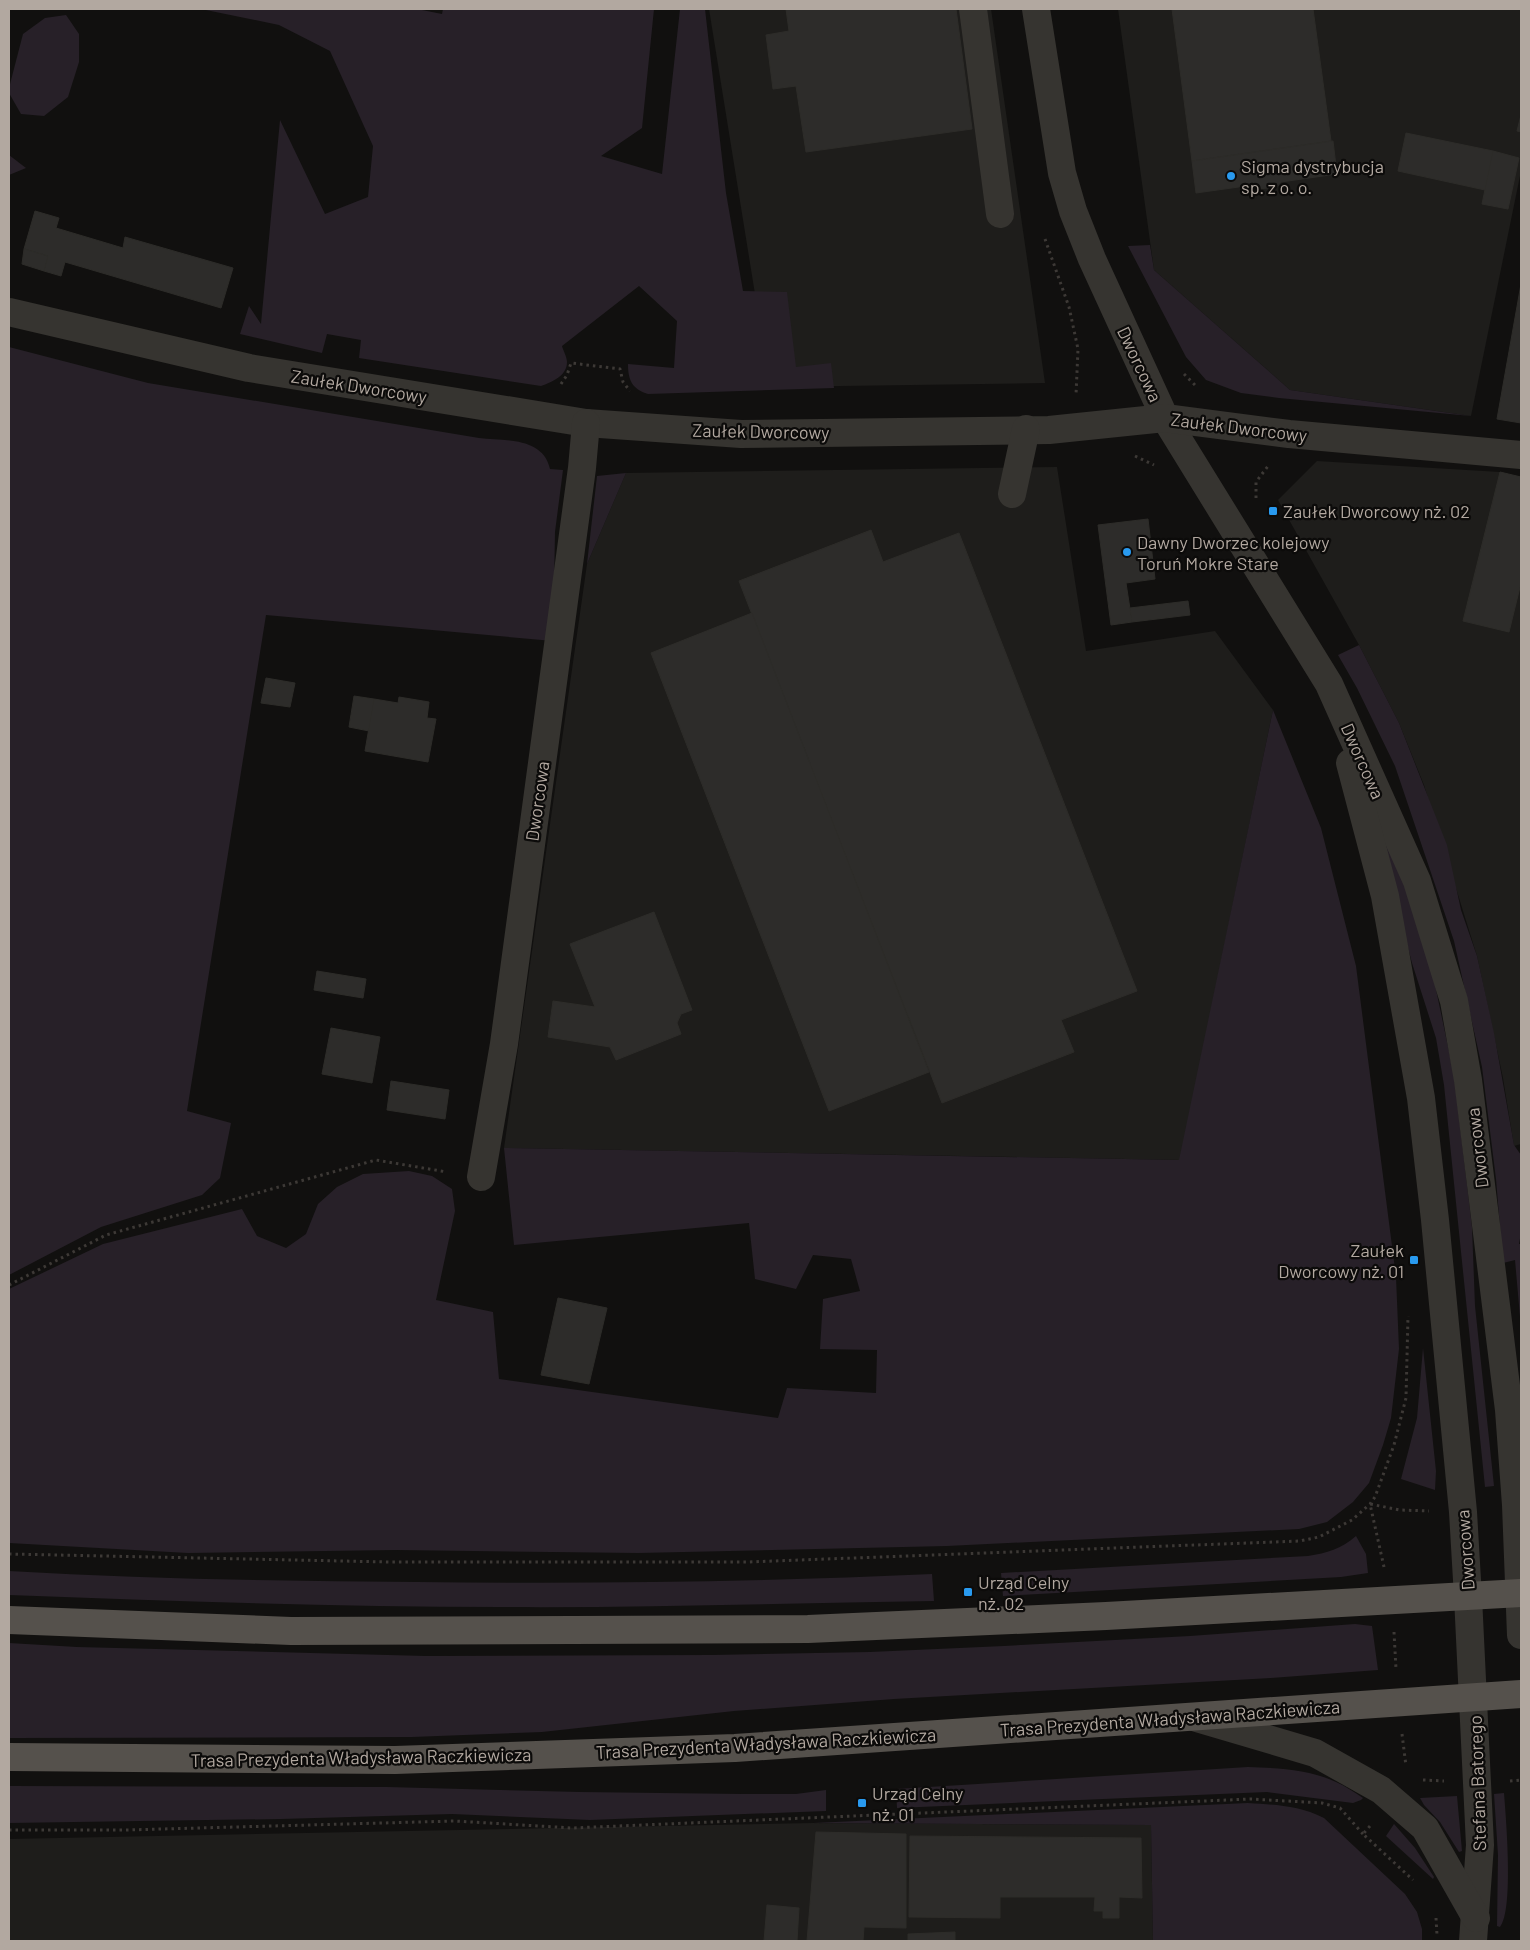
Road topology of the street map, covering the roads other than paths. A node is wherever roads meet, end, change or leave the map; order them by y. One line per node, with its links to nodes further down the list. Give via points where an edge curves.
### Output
1 (973, 9): 3 (street)
2 (1036, 9): 5 (street, Dworcowa, via 1062,173 1073,212)
3 (1000, 214)
4 (9, 312): 6 (street, Zaułek Dworcowy, via 249,368)
5 (1165, 418): 7 (street, Zaułek Dworcowy, via 1049,430); 8 (street, Zaułek Dworcowy, via 1289,434); 10 (street, Dworcowa)
6 (586, 423): 7 (street, Zaułek Dworcowy, via 741,434); 11 (street, Dworcowa, via 504,1044)
7 (1026, 429): 9 (street)
8 (1521, 455)
9 (1012, 494)
10 (1329, 684): 12 (street, Dworcowa, via 1417,881 1454,1001 1468,1080); 15 (street, Dworcowa, via 1385,896 1422,1098 1462,1503)
11 (481, 1177)
12 (1509, 1410): 13 (street); 14 (street, Dworcowa)
13 (1521, 1434)
14 (1520, 1593): 15 (main road); 17 (street, Dworcowa)
15 (1468, 1597): 16 (main road, via 808,1630 291,1631); 18 (street, Dworcowa)
16 (9, 1620)
17 (1521, 1635)
18 (1471, 1647): 20 (street, Stefana Batorego)
19 (1521, 1694): 20 (main road, Trasa Prezydenta Władysława Raczkiewicza)
20 (1473, 1698): 21 (main road, Trasa Prezydenta Władysława Raczkiewicza); 23 (street, Stefana Batorego, via 1480,1845)
21 (1193, 1716): 22 (main road, Trasa Prezydenta Władysława Raczkiewicza, via 735,1748 424,1759); 23 (street, Stefana Batorego, via 1315,1753 1381,1790 1425,1828)
22 (9, 1757)
23 (1474, 1929)

